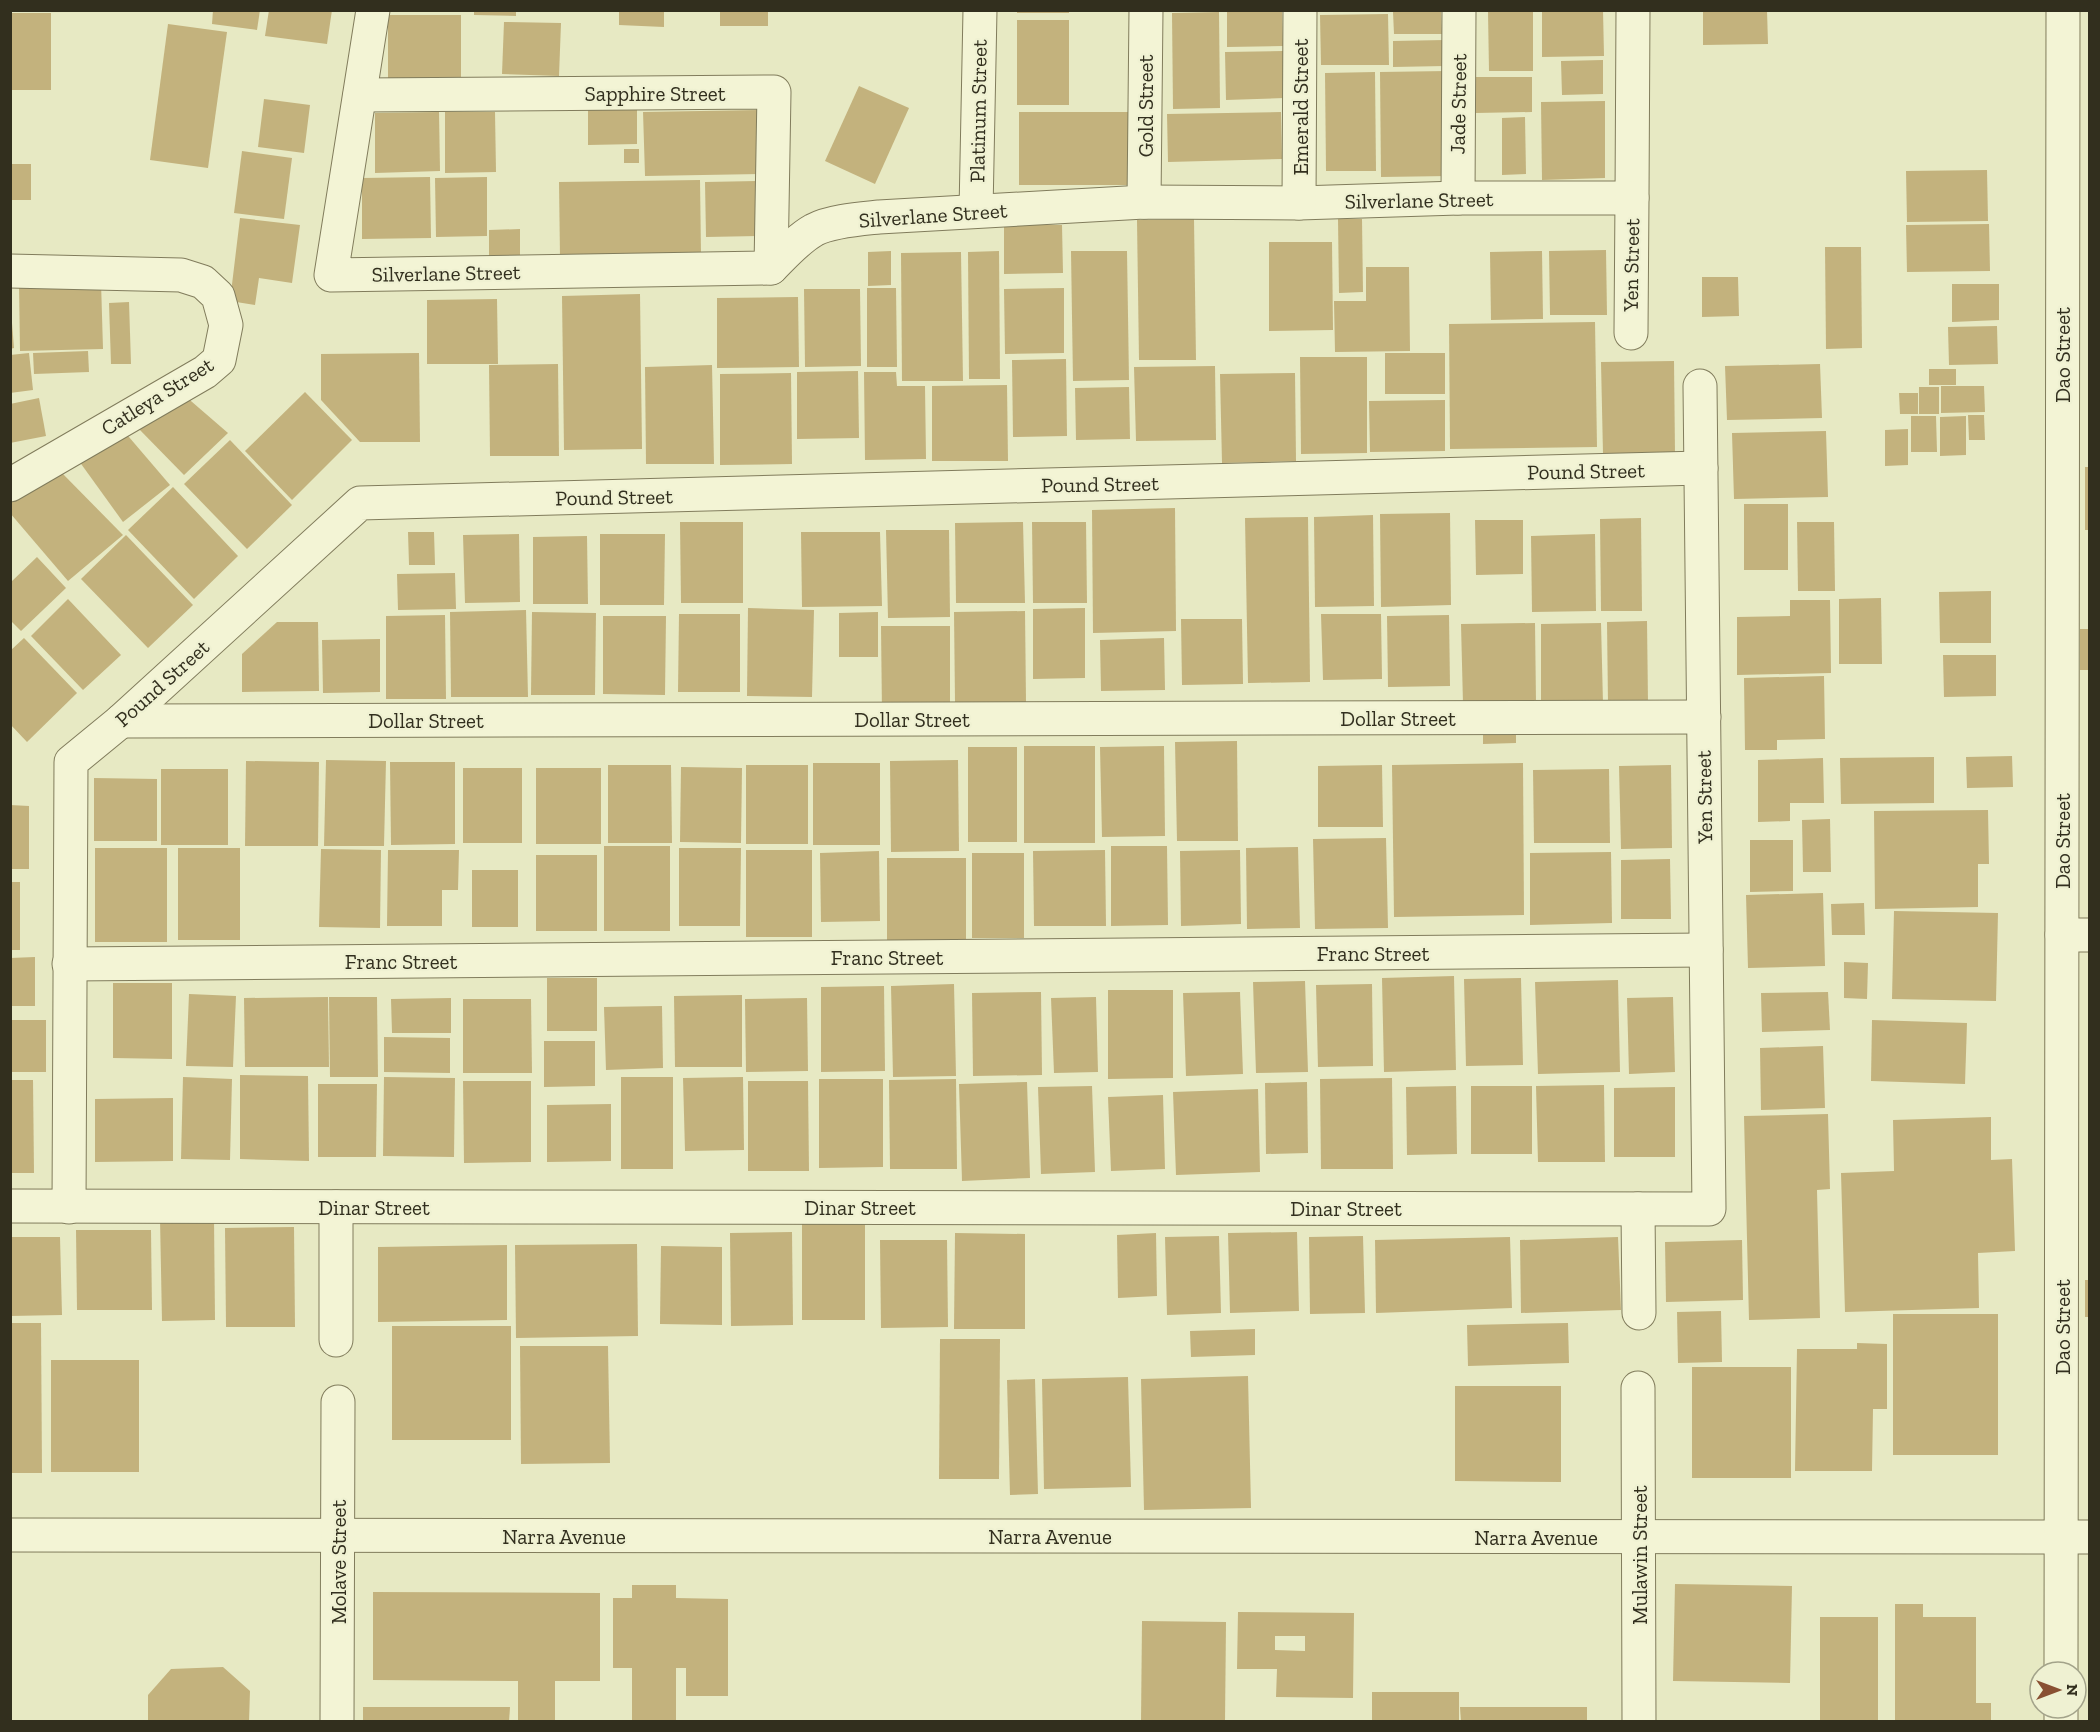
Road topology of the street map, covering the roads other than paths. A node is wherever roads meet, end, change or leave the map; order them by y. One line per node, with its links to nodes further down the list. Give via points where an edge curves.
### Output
1 (373, 10): 8 (street, Silverlane Street)
2 (980, 10): 13 (street, Platinum Street)
3 (1146, 10): 11 (street, Gold Street)
4 (1300, 10): 12 (street, Emerald Street)
5 (1459, 10): 9 (street, Jade Street)
6 (1634, 10): 10 (street)
7 (2063, 10): 22 (street, Dao Street)
8 (360, 95): 14 (street, Sapphire Street, via 774,92); 14 (street, Silverlane Street, via 331,275)
9 (1458, 198): 10 (street, Silverlane Street); 12 (street, Silverlane Street)
10 (1632, 198): 16 (street, Yen Street)
11 (1144, 202): 12 (street, Silverlane Street); 13 (street, Silverlane Street)
12 (1299, 203)
13 (976, 211): 14 (street, Silverlane Street, via 852,220 815,230)
14 (771, 268)
15 (10, 271): 19 (street, Catleya Street, via 181,275 203,282 218,296 226,325 219,360 205,372)
16 (1631, 333)
17 (1700, 386): 18 (street, Yen Street)
18 (1701, 468): 20 (street, Yen Street); 21 (street, Pound Street, via 360,503)
19 (10, 485)
20 (1704, 717): 21 (street, Dollar Street); 23 (street, Yen Street)
21 (121, 721): 24 (street, Pound Street, via 71,762)
22 (2076, 935): 37 (street, Dao Street)
23 (1706, 950): 24 (street, Franc Street); 29 (street, Yen Street)
24 (69, 963): 26 (street, Pound Street)
25 (10, 1206): 26 (street, Dinar Street)
26 (69, 1206): 27 (street, Dinar Street)
27 (336, 1206): 28 (street, Dinar Street); 31 (street)
28 (1638, 1209): 29 (street, Dinar Street); 30 (street)
29 (1709, 1209)
30 (1639, 1313)
31 (336, 1340)
32 (1638, 1388): 36 (street, Mulawin Street)
33 (338, 1402): 35 (street, Molave Street)
34 (10, 1535): 35 (street, Narra Avenue)
35 (338, 1536): 36 (street, Narra Avenue); 39 (street, Molave Street)
36 (1639, 1537): 37 (street, Narra Avenue); 40 (street, Mulawin Street)
37 (2075, 1537): 38 (street, Dao Street)
38 (2062, 1660)
39 (336, 1722)
40 (1639, 1722)

